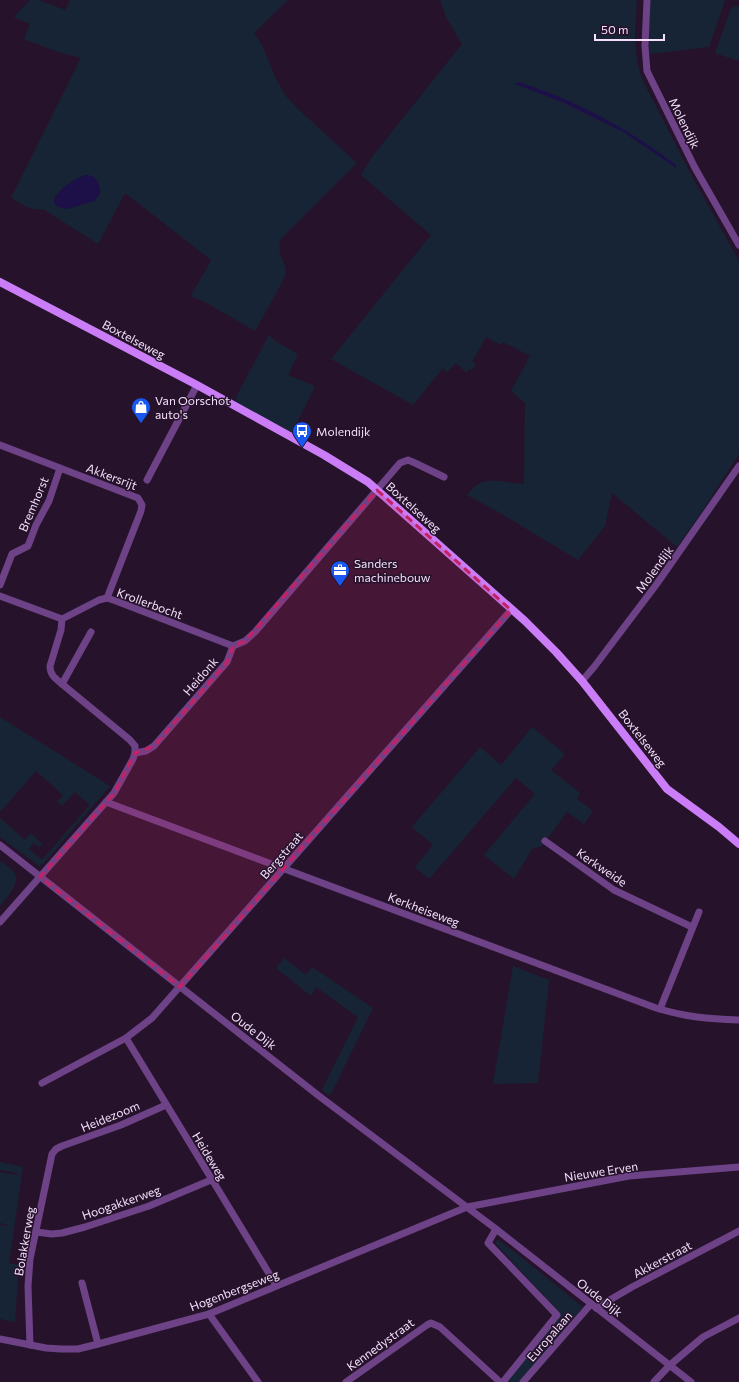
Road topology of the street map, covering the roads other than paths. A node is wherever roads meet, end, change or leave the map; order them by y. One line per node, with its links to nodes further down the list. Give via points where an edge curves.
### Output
1 (647, 0): 2 (street, Molendijk, via 647,71 695,168)
2 (739, 245)
3 (0, 282): 4 (street, Boxtelseweg)
4 (197, 386): 9 (street); 10 (street, Boxtelseweg, via 324,455)
5 (0, 445): 7 (street, Akkersrijt)
6 (739, 466): 18 (street, Molendijk, via 656,585)
7 (60, 468): 11 (street, Bremhorst, via 28,546 12,554); 13 (street, Akkersrijt, via 138,498 142,505)
8 (444, 477): 10 (street, via 408,460 400,463)
9 (147, 480)
10 (377, 490): 14 (street, Boxtelseweg); 17 (street, via 255,632 245,641)
11 (0, 585)
12 (0, 596): 15 (street)
13 (107, 598): 15 (street, Krollerbocht); 17 (street, Krollerbocht)
14 (511, 610): 18 (street, Boxtelseweg, via 556,652); 25 (street, Bergstraat)
15 (62, 619): 19 (street, via 50,672)
16 (91, 632): 19 (street)
17 (233, 646): 20 (street, Heidonk, via 227,662 154,746)
18 (582, 681): 23 (street, Boxtelseweg, via 668,789)
19 (62, 684): 20 (street, via 130,740 135,746)
20 (135, 753): 21 (street, via 114,793)
21 (106, 802): 25 (street, Kerkheiseweg); 26 (street)
22 (545, 841): 29 (street, Kerkweide, via 614,890)
23 (739, 844)
24 (0, 845): 26 (street, Oude Dijk)
25 (284, 869): 30 (street, Bergstraat); 31 (street, Kerkheiseweg)
26 (40, 877): 28 (street); 30 (street, Oude Dijk)
27 (698, 912): 29 (street)
28 (0, 922)
29 (692, 927): 31 (street)
30 (180, 987): 33 (street, Bergstraat, via 152,1018); 39 (street, Oude Dijk)
31 (660, 1009): 32 (street, Kerkheiseweg, via 705,1019)
32 (739, 1020)
33 (126, 1038): 34 (street, Bergstraat); 35 (street, Heideweg)
34 (42, 1083)
35 (166, 1105): 36 (street, Heidezoom, via 121,1125); 38 (street, Heideweg)
36 (62, 1146): 42 (street, Bolakkerweg, via 52,1154)
37 (739, 1167): 39 (street, Nieuwe Erven, via 629,1176)
38 (211, 1180): 42 (street, Hoogakkerweg, via 149,1206 85,1227 57,1234); 44 (street, Heideweg)
39 (467, 1208): 40 (street, Oude Dijk); 44 (street, Hogenbergseweg)
40 (496, 1229): 45 (street, Oude Dijk); 52 (street, Europalaan, via 488,1243 557,1315)
41 (739, 1231): 45 (street, Akkerstraat)
42 (36, 1232): 50 (street, Bolakkerweg, via 28,1286)
43 (82, 1283): 49 (street)
44 (276, 1285): 46 (street, Hogenbergseweg)
45 (593, 1306): 51 (street, Oude Dijk); 55 (street, Europalaan)
46 (209, 1314): 49 (street, Hogenbergseweg); 53 (street)
47 (739, 1318): 51 (street, via 702,1337)
48 (0, 1339): 50 (street, Hogenbergseweg)
49 (98, 1344): 50 (street, Hogenbergseweg, via 78,1349)
50 (30, 1346)
51 (670, 1365): 56 (street); 57 (street, Oude Dijk)
52 (499, 1381): 54 (street, Kennedystraat, via 440,1326 431,1323)
53 (258, 1382)
54 (346, 1382)
55 (523, 1382)
56 (654, 1382)
57 (691, 1382)

